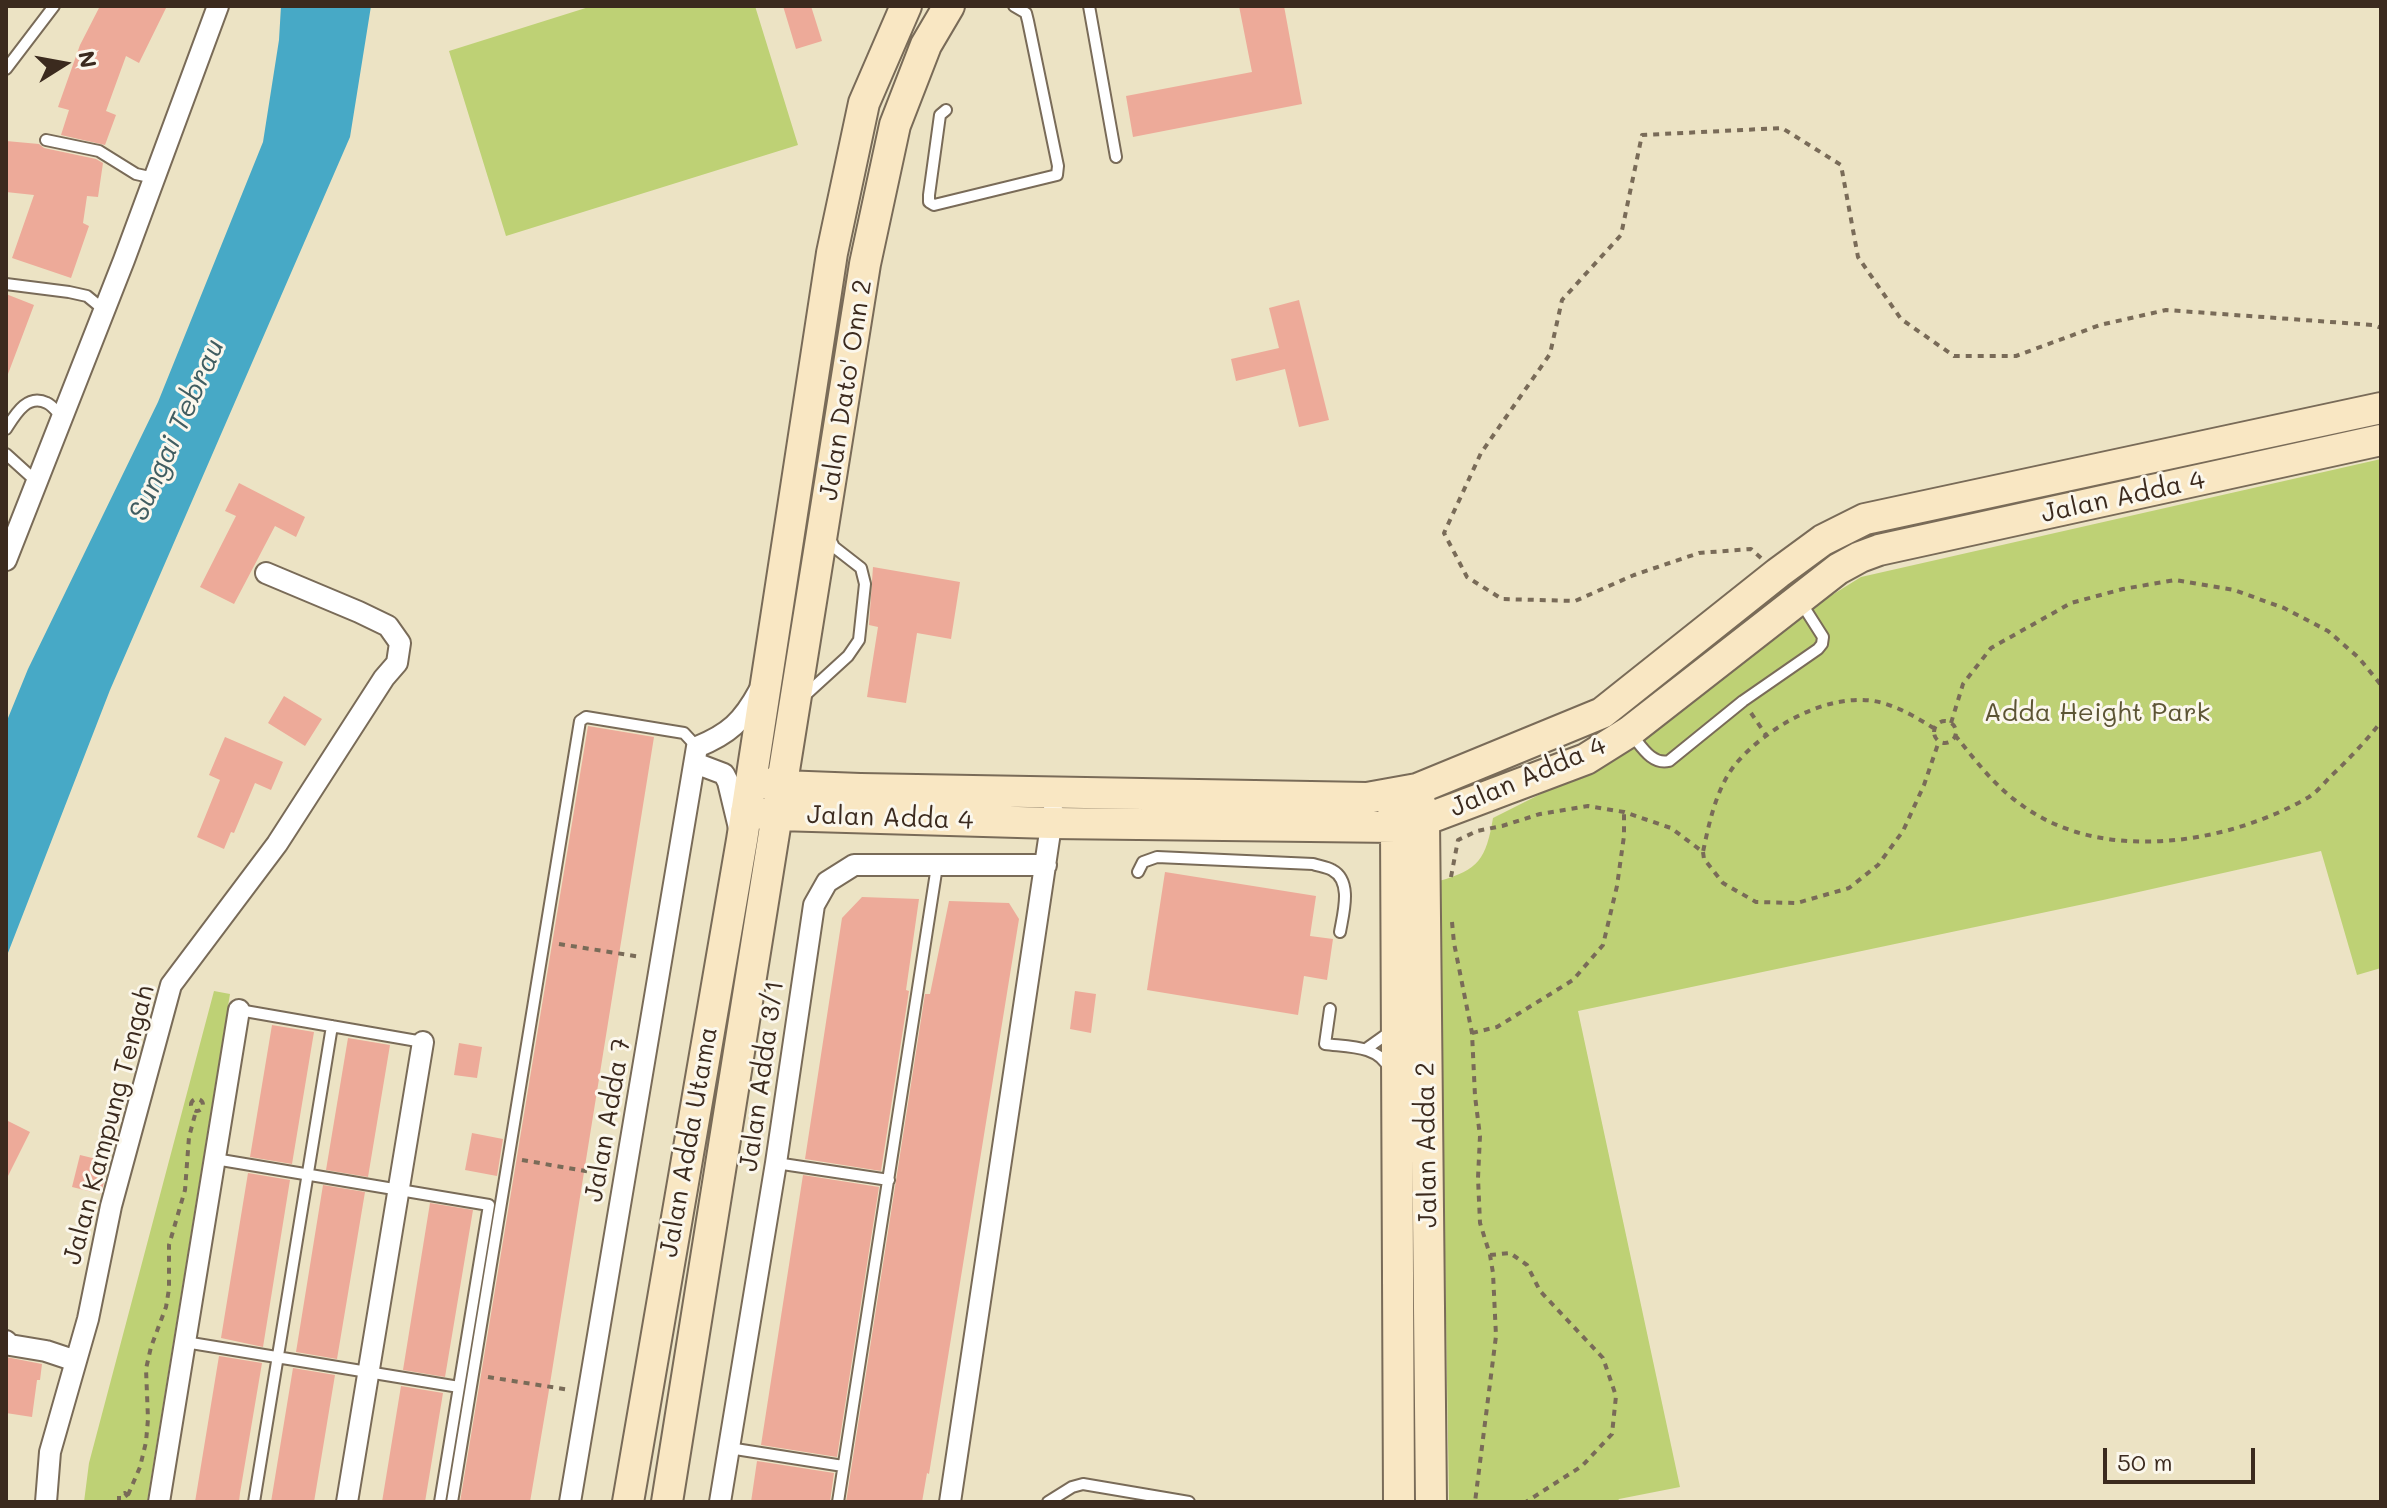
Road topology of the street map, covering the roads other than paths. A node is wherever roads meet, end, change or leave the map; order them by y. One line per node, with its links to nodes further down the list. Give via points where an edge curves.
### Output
1 (54, 6): 7 (lane)
2 (218, 6): 11 (street)
3 (906, 6): 24 (street, Jalan Dato' Onn 2, via 864,103 832,253)
4 (949, 6): 20 (street, Jalan Dato' Onn 2, via 926,45 895,125 865,264)
5 (1014, 6): 8 (lane, via 1026,13 1057,175 934,205 929,195 940,115)
6 (1089, 6): 10 (lane)
7 (6, 69)
8 (946, 110)
9 (46, 140): 11 (lane, via 99,151 136,174)
10 (1116, 157)
11 (154, 178): 13 (street)
12 (6, 284): 13 (lane, via 87,296)
13 (104, 310): 15 (street)
14 (2381, 408): 30 (street, Jalan Adda 4, via 1865,519 1823,540 1778,573 1602,713)
15 (62, 417): 16 (lane, via 47,403 33,401 22,406); 19 (street)
16 (6, 429)
17 (2381, 440): 23 (street, Jalan Adda 4, via 1879,550 1838,569)
18 (6, 454): 19 (lane)
19 (37, 482): 21 (street)
20 (824, 528): 25 (street, Jalan Dato' Onn 2); 25 (lane, via 834,547 861,568 865,584 859,640)
21 (6, 560)
22 (266, 573): 56 (street, Jalan Kampung Tengah, via 388,626 400,643 397,663 277,844 171,985 111,1206)
23 (1798, 599): 26 (street, Jalan Adda 4); 26 (lane, via 1823,637 1822,644 1669,761 1654,760)
24 (768, 674): 27 (street, via 747,714); 28 (street, Jalan Dato' Onn 2)
25 (796, 704): 31 (street, Jalan Dato' Onn 2)
26 (1629, 732): 33 (street, Jalan Adda 4, via 1586,759)
27 (696, 755): 34 (street, via 724,774); 66 (lane, via 684,733 583,717 580,721); 67 (street, Jalan Adda 7)
28 (751, 781): 31 (street, Jalan Adda 4); 34 (street, Jalan Adda Utama)
29 (1054, 792): 30 (street, Jalan Adda 4, via 1367,798); 31 (street, Jalan Adda 4); 32 (street)
30 (1404, 792): 33 (street, Jalan Adda 2)
31 (780, 801): 32 (street, Jalan Adda 4); 34 (street, Jalan Adda 4); 69 (street, Jalan Adda Utama)
32 (1052, 823): 35 (street, Jalan Adda 4); 36 (street)
33 (1410, 824): 35 (street, Jalan Adda 4); 39 (street, Jalan Adda 2); 76 (street, Jalan Adda 2)
34 (744, 826): 68 (street, Jalan Adda Utama)
35 (1334, 827): 39 (street, via 1379,844 1387,857)
36 (1046, 865): 37 (street, Jalan Adda 3/1); 72 (street)
37 (937, 866): 48 (street, Jalan Adda 3/1, via 854,865 827,882 814,905); 51 (lane)
38 (1138, 872): 40 (lane, via 1143,862 1157,857 1313,864 1334,870 1345,896)
39 (1396, 905): 41 (street, Jalan Adda 2)
40 (1340, 932)
41 (1397, 962): 46 (lane, via 1387,1034); 49 (street, Jalan Adda 2)
42 (1330, 1009): 46 (lane, via 1325,1044)
43 (239, 1010): 44 (lane); 47 (street)
44 (332, 1026): 45 (lane); 50 (lane)
45 (423, 1042): 52 (street)
46 (1366, 1049): 49 (lane, via 1387,1063 1391,1073 1389,1147)
47 (215, 1159): 50 (lane); 54 (street)
48 (776, 1163): 51 (lane); 59 (street, Jalan Adda 3/1)
49 (1397, 1164): 75 (street, Jalan Adda 2)
50 (308, 1175): 52 (lane); 55 (lane)
51 (889, 1180): 60 (lane)
52 (399, 1190): 57 (street); 58 (lane, via 489,1205)
53 (6, 1341): 56 (street)
54 (185, 1342): 55 (lane); 62 (street)
55 (278, 1357): 57 (lane); 63 (lane)
56 (76, 1361): 61 (street, Jalan Kampung Tengah, via 50,1452)
57 (369, 1372): 58 (lane); 64 (street)
58 (459, 1387): 65 (lane)
59 (729, 1448): 60 (lane); 70 (street, Jalan Adda 3/1)
60 (843, 1466): 71 (lane)
61 (46, 1502)
62 (159, 1502)
63 (254, 1502)
64 (347, 1502)
65 (440, 1502)
66 (452, 1502)
67 (570, 1502)
68 (628, 1502)
69 (667, 1502)
70 (720, 1502)
71 (838, 1502)
72 (950, 1502)
73 (1048, 1502): 74 (lane, via 1083,1484)
74 (1189, 1502)
75 (1399, 1502)
76 (1431, 1502)

